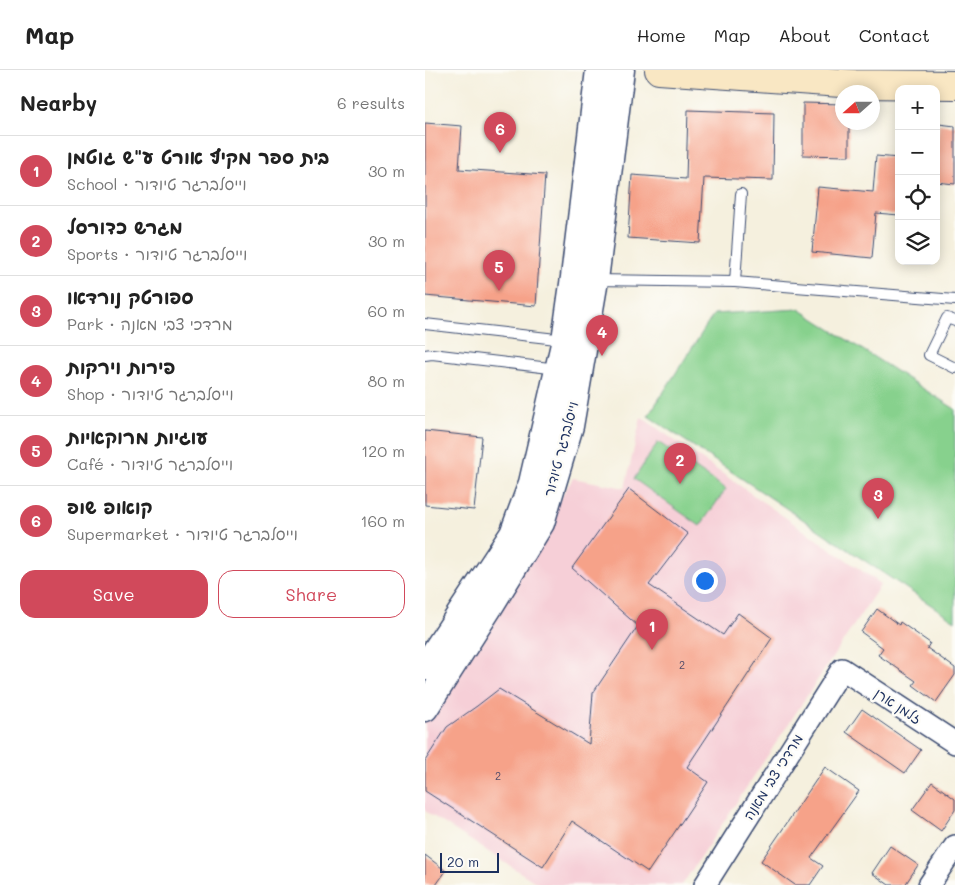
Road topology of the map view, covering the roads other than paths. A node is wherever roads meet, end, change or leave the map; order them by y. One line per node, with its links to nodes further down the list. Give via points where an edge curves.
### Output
1 (599, 70): 6 (street, וייסלברגר טיודור)
2 (621, 70): 6 (street, וייסלברגר טיודור)
3 (659, 70): 4 (main road, via 855,84)
4 (955, 86)
5 (741, 194): 7 (lane)
6 (585, 278): 7 (lane); 11 (street, וייסלברגר טיודור); 17 (street, וייסלברגר טיודור, via 570,426 541,522)
7 (735, 282): 8 (lane)
8 (955, 300)
9 (955, 321): 13 (lane, via 947,318 929,354)
10 (425, 324): 11 (lane)
11 (565, 340): 14 (street, וייסלברגר טיודור)
12 (425, 355): 14 (lane)
13 (955, 368)
14 (558, 369): 15 (street, וייסלברגר טיודור, via 532,483 513,534)
15 (425, 667)
16 (842, 669): 18 (street, זלמן ארן); 20 (street, מרדכי צבי מאנה)
17 (425, 708)
18 (955, 743)
19 (955, 846): 21 (street)
20 (705, 885)
21 (929, 885)

